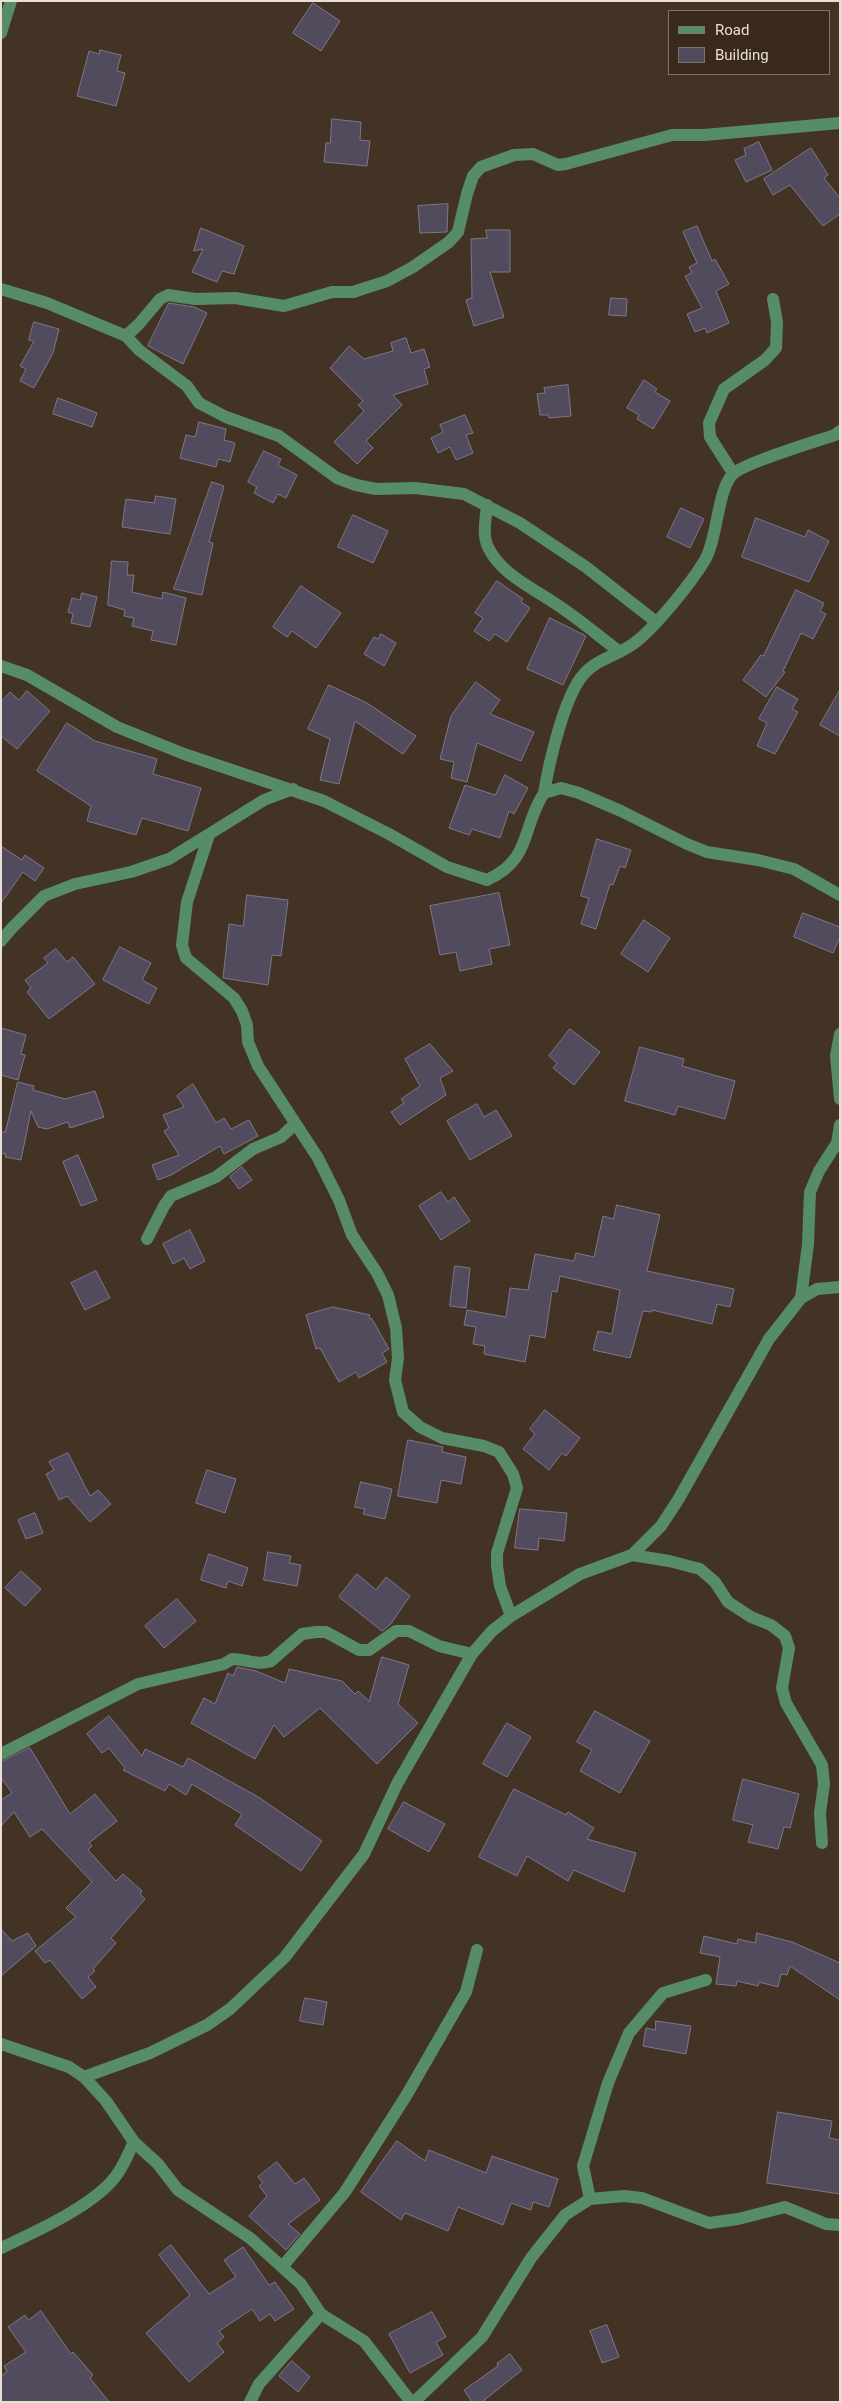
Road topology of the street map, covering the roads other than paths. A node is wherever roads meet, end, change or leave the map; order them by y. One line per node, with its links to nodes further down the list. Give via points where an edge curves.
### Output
1 (10, 1): 2 (street)
2 (1, 33)
3 (840, 123): 6 (street, via 704,135 672,134 558,165 532,154 495,160 480,167 473,176 458,232 413,267 387,280 353,292 332,292 284,306 235,298 195,299 168,295 160,298)
4 (1, 289): 6 (street, via 38,300)
5 (773, 299): 8 (street, via 777,322 776,348 765,360 724,389 709,423 710,437)
6 (126, 336): 9 (street, via 187,386 199,403 226,417 279,436 337,478 376,489 415,488 464,494)
7 (840, 431): 8 (street)
8 (733, 473): 10 (street, via 705,559)
9 (487, 505): 10 (street, via 586,567); 11 (street, via 484,534 487,547 497,559 513,576)
10 (656, 621): 11 (street, via 638,641)
11 (620, 652): 14 (street, via 596,663 573,691 550,757)
12 (1, 666): 13 (street, via 27,675 117,727 249,777)
13 (293, 789): 14 (street, via 359,818 447,867 487,880 504,872 518,857); 15 (street, via 264,800)
14 (544, 792): 16 (street, via 561,788 579,792 687,844 708,852 794,869)
15 (209, 835): 17 (street, via 169,859 131,872 75,884 44,896); 20 (street, via 187,902 182,945 186,958 234,998 242,1011 248,1042 258,1066)
16 (840, 895)
17 (1, 941)
18 (840, 1034): 19 (street, via 836,1056)
19 (840, 1099)
20 (295, 1124): 22 (street, via 281,1137 253,1149 216,1177 171,1196); 26 (street, via 318,1158 352,1235 388,1296 396,1328 398,1358 395,1380 403,1412 420,1427 442,1438 499,1452 513,1474 516,1488 496,1566)
21 (840, 1125): 24 (street, via 837,1142 810,1192)
22 (147, 1239)
23 (840, 1287): 24 (street, via 817,1289)
24 (801, 1298): 25 (street, via 769,1339 661,1526)
25 (632, 1555): 26 (street, via 580,1574); 29 (street, via 700,1569 715,1582 728,1602 785,1636 789,1648 782,1688 786,1704 822,1765)
26 (511, 1616): 27 (street, via 492,1631)
27 (472, 1654): 28 (street, via 440,1646 403,1630 396,1631 369,1650 360,1650 326,1632 302,1634 265,1663 232,1659 224,1664 138,1684); 33 (street, via 397,1784 364,1854 285,1957 230,2009 207,2025 150,2053)
28 (1, 1754)
29 (822, 1843)
30 (478, 1950): 38 (street, via 466,1992 406,2096 345,2192)
31 (706, 1980): 35 (street, via 663,1993 629,2033 608,2083 582,2166)
32 (1, 2044): 33 (street, via 69,2067)
33 (84, 2077): 34 (street, via 106,2101)
34 (134, 2142): 37 (street, via 118,2174 100,2193); 38 (street, via 158,2164 178,2190 250,2238)
35 (590, 2199): 36 (street, via 642,2198 709,2223 785,2207 826,2224); 41 (street, via 565,2215 531,2258 482,2338)
36 (840, 2225)
37 (1, 2248)
38 (282, 2267): 39 (street, via 301,2284)
39 (321, 2314): 40 (street, via 259,2384); 41 (street, via 364,2341)
40 (250, 2402)
41 (413, 2402)

